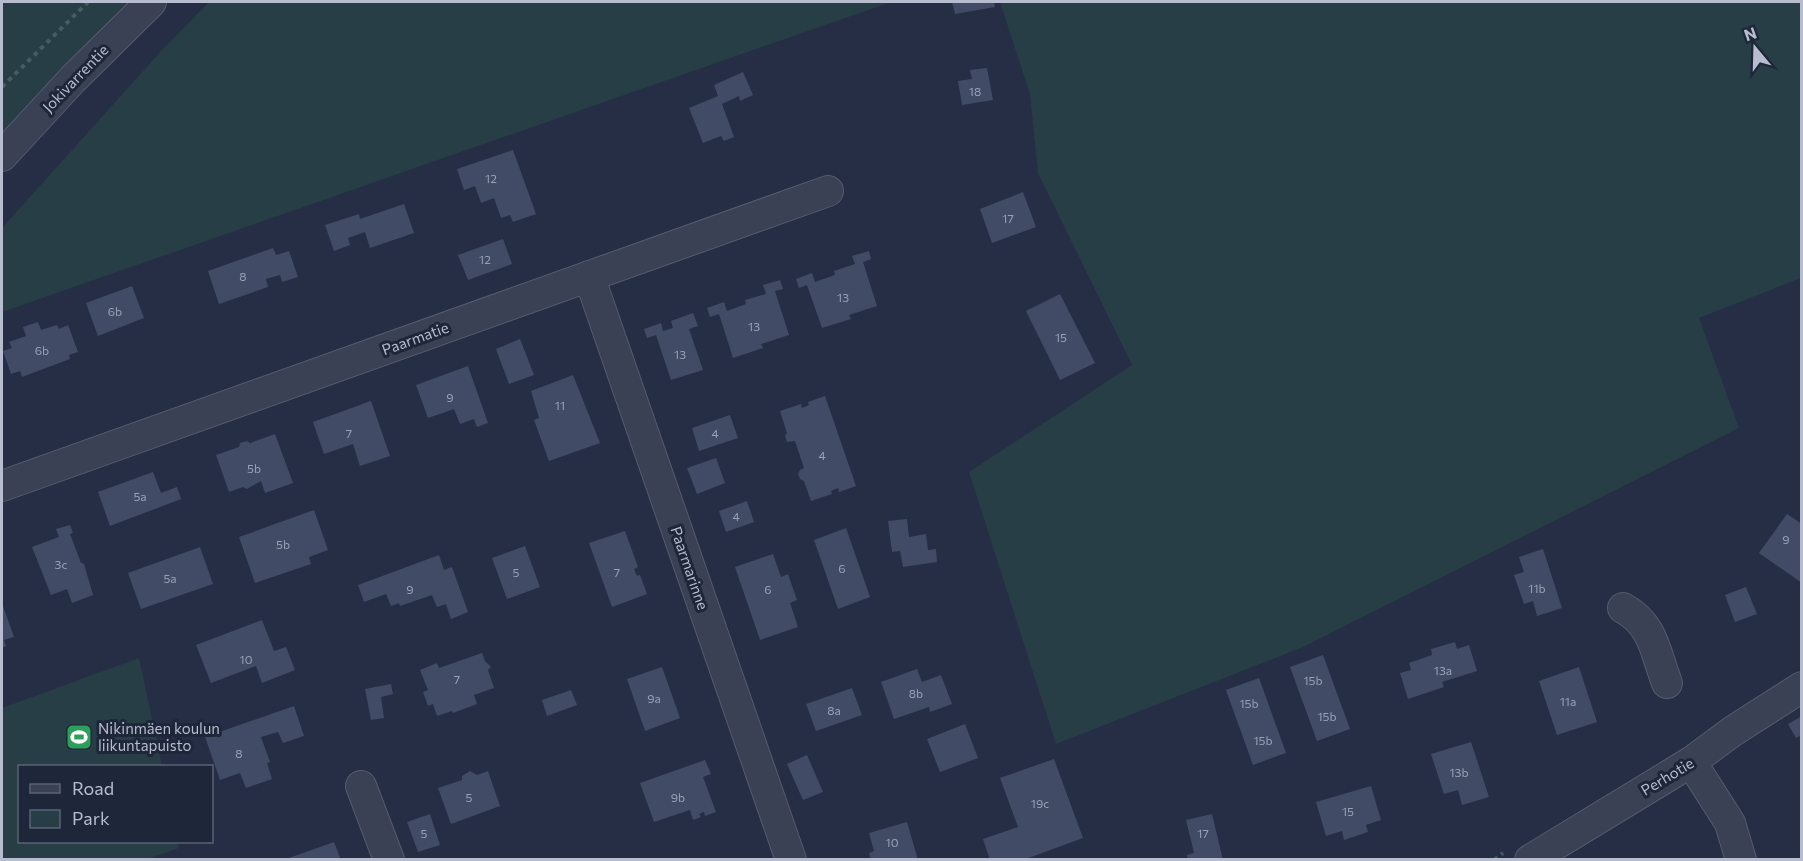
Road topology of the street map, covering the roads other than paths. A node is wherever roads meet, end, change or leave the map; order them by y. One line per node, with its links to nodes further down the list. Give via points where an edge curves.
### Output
1 (151, 2): 2 (street, Jokivarrentie)
2 (2, 156)
3 (828, 190): 4 (street, Paarmatie)
4 (589, 276): 5 (street, Paarmatie); 12 (street, Paarmarinne)
5 (2, 486)
6 (1623, 608): 7 (street, via 1648,630)
7 (1667, 682)
8 (1802, 687): 9 (street, Perhotie)
9 (1691, 762): 13 (street, Perhotie); 14 (street, via 1730,823)
10 (361, 786): 11 (street)
11 (389, 860)
12 (791, 860)
13 (1530, 860)
14 (1741, 860)

